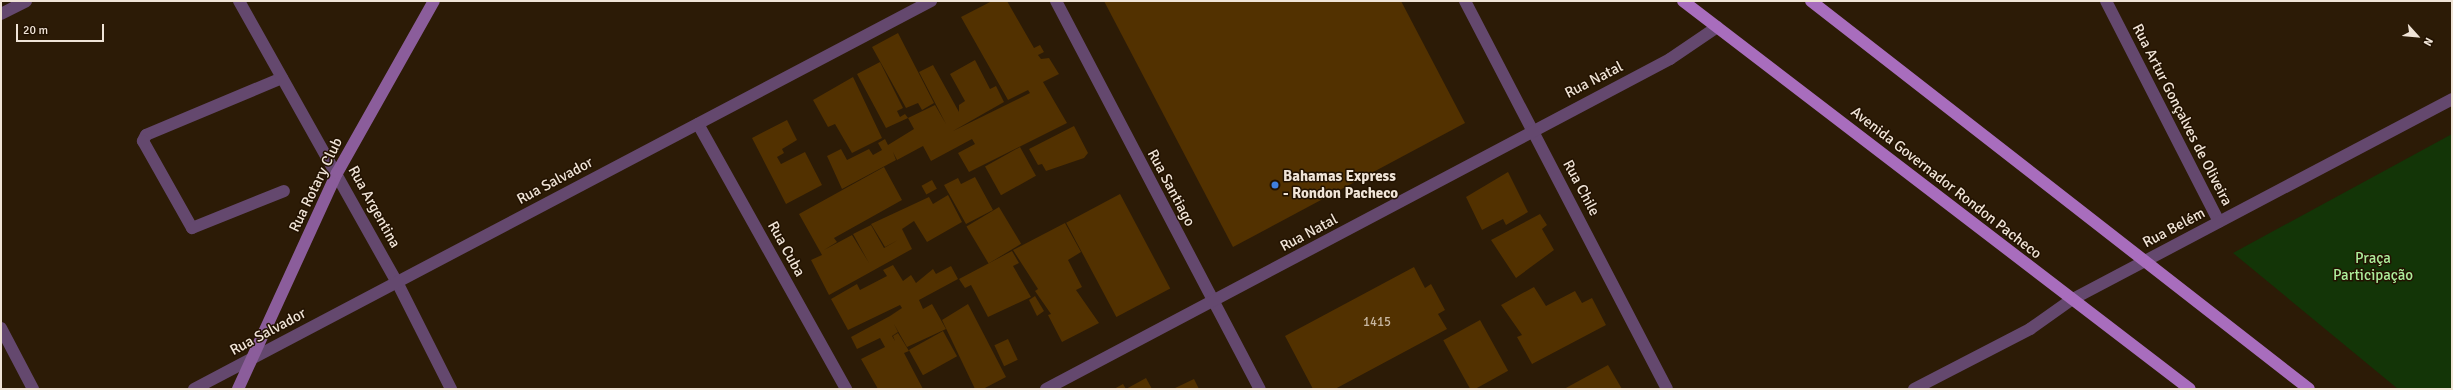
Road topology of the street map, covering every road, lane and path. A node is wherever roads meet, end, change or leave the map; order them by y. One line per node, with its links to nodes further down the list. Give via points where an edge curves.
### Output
1 (26, 1): 10 (street)
2 (239, 1): 12 (street, Rua Argentina)
3 (434, 1): 16 (main road, Rua Rotary Club)
4 (931, 1): 14 (street, Rua Salvador)
5 (1056, 1): 22 (street, Rua Santiago)
6 (1465, 1): 15 (street, Rua Chile)
7 (1683, 1): 11 (main road, Avenida Governador Rondon Pacheco)
8 (1811, 1): 19 (main road)
9 (2106, 1): 18 (street, Rua Artur Gonçalves de Oliveira)
10 (1, 14)
11 (1717, 27): 15 (street, Rua Natal, via 1670,59); 21 (main road, Avenida Governador Rondon Pacheco)
12 (282, 78): 16 (street, Rua Argentina); 17 (street, via 146,134 143,141 192,228)
13 (2452, 99): 18 (street, Rua Belém)
14 (698, 124): 20 (street, Rua Salvador); 29 (street, Rua Cuba)
15 (1532, 130): 22 (street, Rua Natal); 32 (street, Rua Chile)
16 (337, 173): 20 (street, Rua Argentina); 24 (main road, Rua Rotary Club)
17 (284, 191)
18 (2219, 222): 19 (street, Rua Belém)
19 (2144, 261): 21 (street, Rua Belém); 35 (main road)
20 (397, 282): 24 (street, Rua Salvador); 28 (street, Rua Argentina)
21 (2071, 300): 33 (street, Rua Belém, via 2030,329); 34 (main road, Avenida Governador Rondon Pacheco)
22 (1213, 303): 30 (street, Rua Natal); 31 (street, Rua Santiago)
23 (1, 328): 25 (street)
24 (254, 357): 26 (street, Rua Salvador); 27 (main road, Rua Rotary Club)
25 (33, 389)
26 (194, 389)
27 (238, 389)
28 (452, 389)
29 (846, 389)
30 (1046, 389)
31 (1260, 389)
32 (1667, 389)
33 (1914, 389)
34 (2190, 389)
35 (2309, 389)

